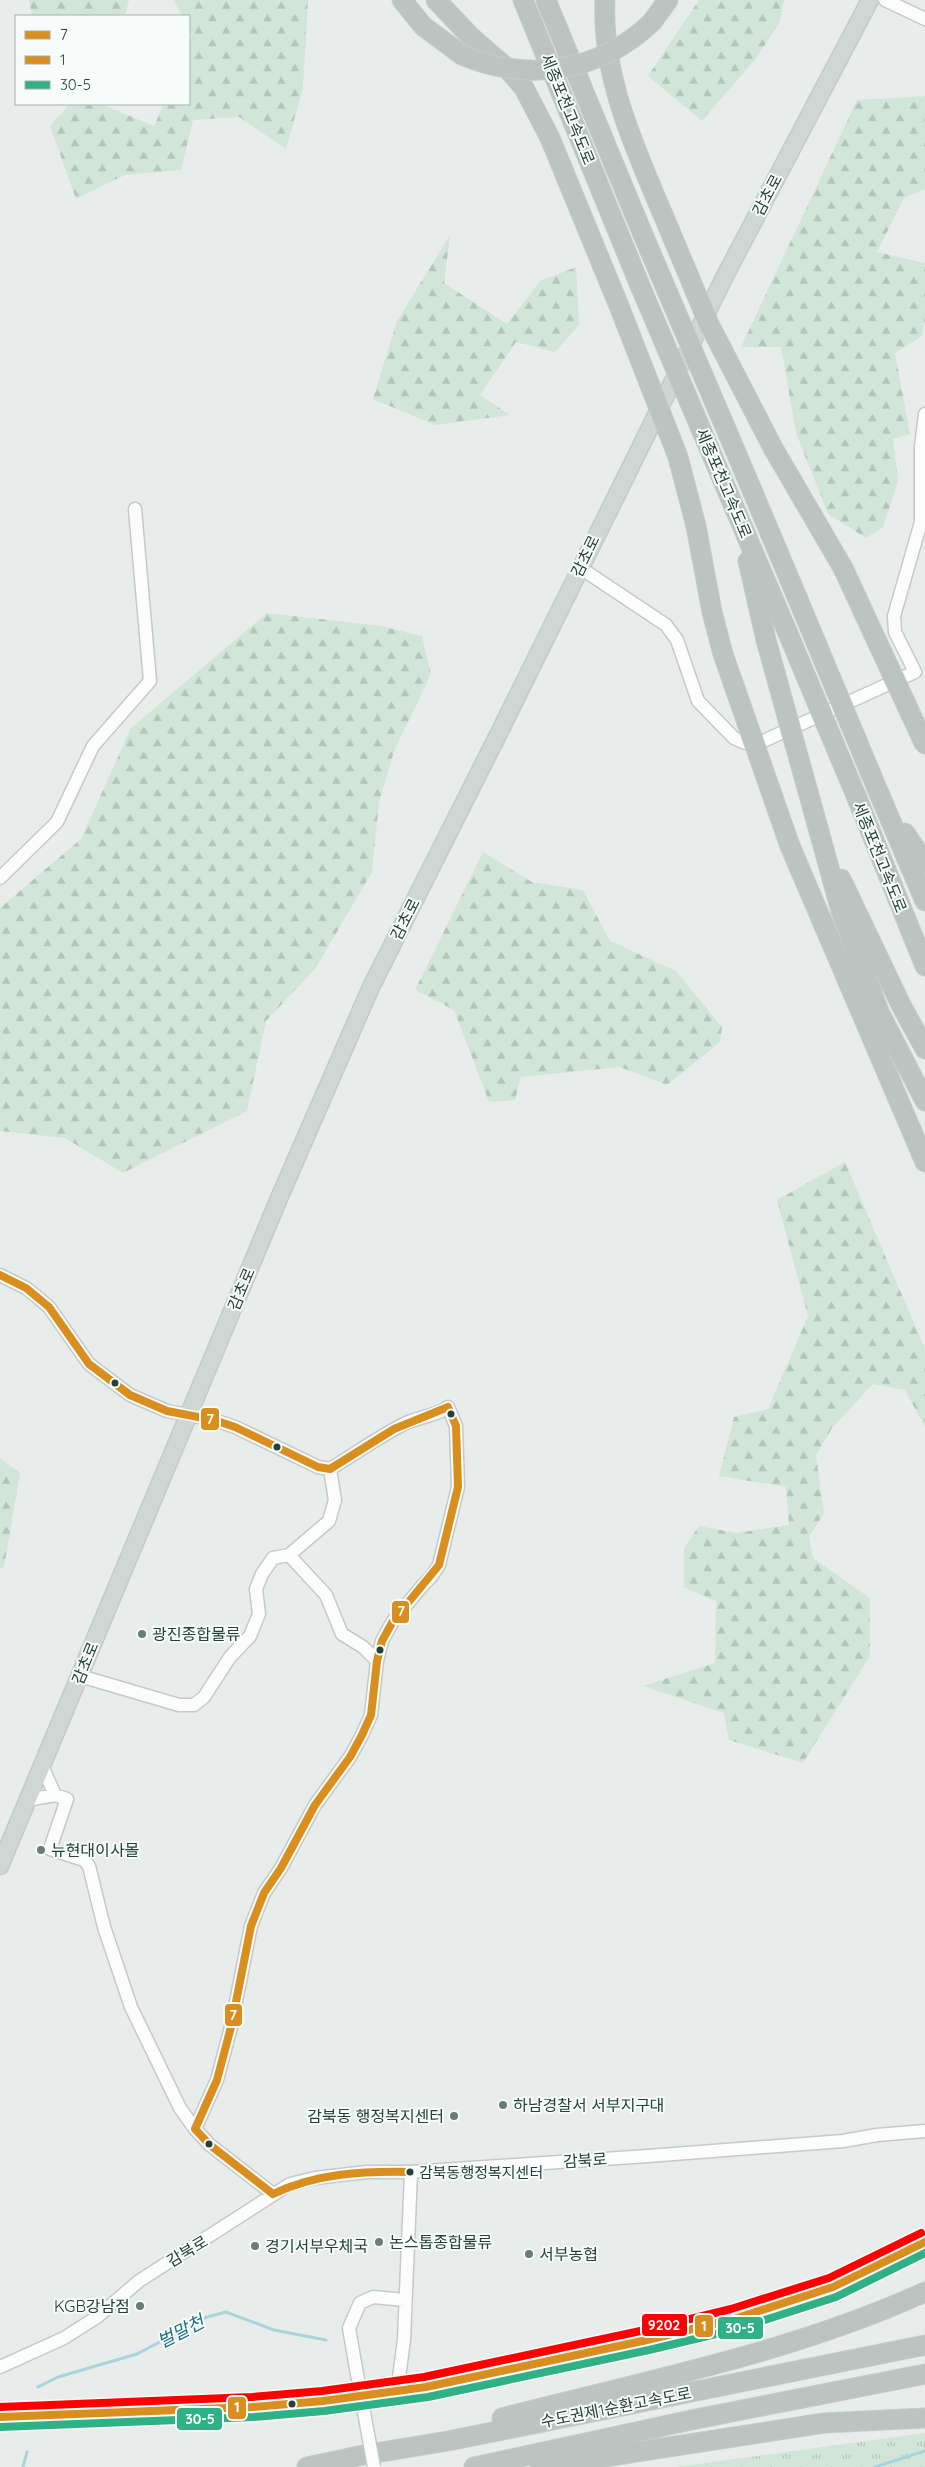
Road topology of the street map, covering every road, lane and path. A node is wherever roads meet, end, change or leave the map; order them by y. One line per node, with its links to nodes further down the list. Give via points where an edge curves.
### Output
1 (402, 0): 6 (highway, bridge, via 422,26 462,55 492,66 516,70 557,70 615,50 652,22)
2 (436, 0): 21 (highway, bridge, via 524,88 550,138 678,457 723,654 790,846)
3 (523, 0): 12 (highway, 세종포천고속도로, bridge)
4 (546, 0): 16 (highway, 세종포천고속도로, bridge)
5 (605, 0): 15 (highway, bridge, via 607,48 615,88 635,148 708,322 773,448 843,568)
6 (668, 0)
7 (870, 0): 13 (main road, 감초로, via 726,274)
8 (885, 0): 9 (street)
9 (925, 19)
10 (925, 414): 14 (street, via 921,447 921,522 894,616 895,632)
11 (135, 509): 19 (street, via 150,681 93,746 57,822)
12 (736, 511): 17 (highway, bridge, via 766,640); 22 (highway, 세종포천고속도로, bridge)
13 (579, 567): 14 (street, via 666,625 677,640 698,701 734,738 745,744 759,743); 28 (main road, 감초로, via 371,987)
14 (920, 672)
15 (925, 744)
16 (878, 791): 18 (highway); 20 (highway, 세종포천고속도로)
17 (820, 835): 23 (highway); 24 (highway, via 841,911 880,1014)
18 (925, 863)
19 (0, 878)
20 (925, 901)
21 (817, 910): 25 (highway); 26 (highway)
22 (925, 966)
23 (925, 1049)
24 (925, 1101)
25 (925, 1133)
26 (925, 1162)
27 (0, 1275): 28 (street, via 26,1288 49,1307 89,1364 102,1375 130,1395)
28 (188, 1416): 29 (street, via 235,1427 287,1454); 32 (main road, 감초로)
29 (330, 1469): 30 (street, via 335,1500 329,1521); 31 (street, via 407,1422 439,1414 448,1407 457,1447 458,1487 439,1565 432,1578 422,1585 393,1621 382,1641)
30 (289, 1555): 31 (street, via 326,1595 342,1634); 32 (street, via 273,1558 262,1574 256,1589 259,1614 250,1636 230,1656 204,1697 194,1705 179,1705)
31 (377, 1661): 37 (street, via 371,1715 362,1735 315,1805 264,1893 251,1926 217,2080)
32 (80, 1676): 33 (main road, 감초로)
33 (42, 1766): 34 (street); 35 (main road, 감초로)
34 (56, 1795): 35 (street); 37 (street, via 67,1799 50,1849 84,1860 88,1866 104,1927 131,2006 180,2108)
35 (28, 1800): 36 (main road, 감초로)
36 (0, 1866)
37 (195, 2130): 40 (street)
38 (925, 2132): 39 (street, 감북로, via 843,2141)
39 (410, 2172): 40 (street, 감북로, via 367,2172 315,2178 290,2184); 43 (street)
40 (273, 2194): 45 (street, 감북로, via 139,2281 97,2317 64,2338)
41 (925, 2242): 47 (main road, via 833,2287 734,2319)
42 (925, 2292): 50 (highway, via 877,2314 775,2348)
43 (405, 2300): 47 (street); 50 (street, bridge, via 373,2297 360,2303 349,2328)
44 (925, 2344): 50 (highway, 수도권제1순환고속도로, via 448,2441)
45 (0, 2366)
46 (925, 2374): 52 (highway, 수도권제1순환고속도로)
47 (397, 2392): 48 (main road, via 253,2407)
48 (0, 2417)
49 (925, 2418): 53 (highway, via 824,2423)
50 (368, 2461): 51 (highway, 수도권제1순환고속도로)
51 (307, 2467)
52 (474, 2467)
53 (540, 2467)

